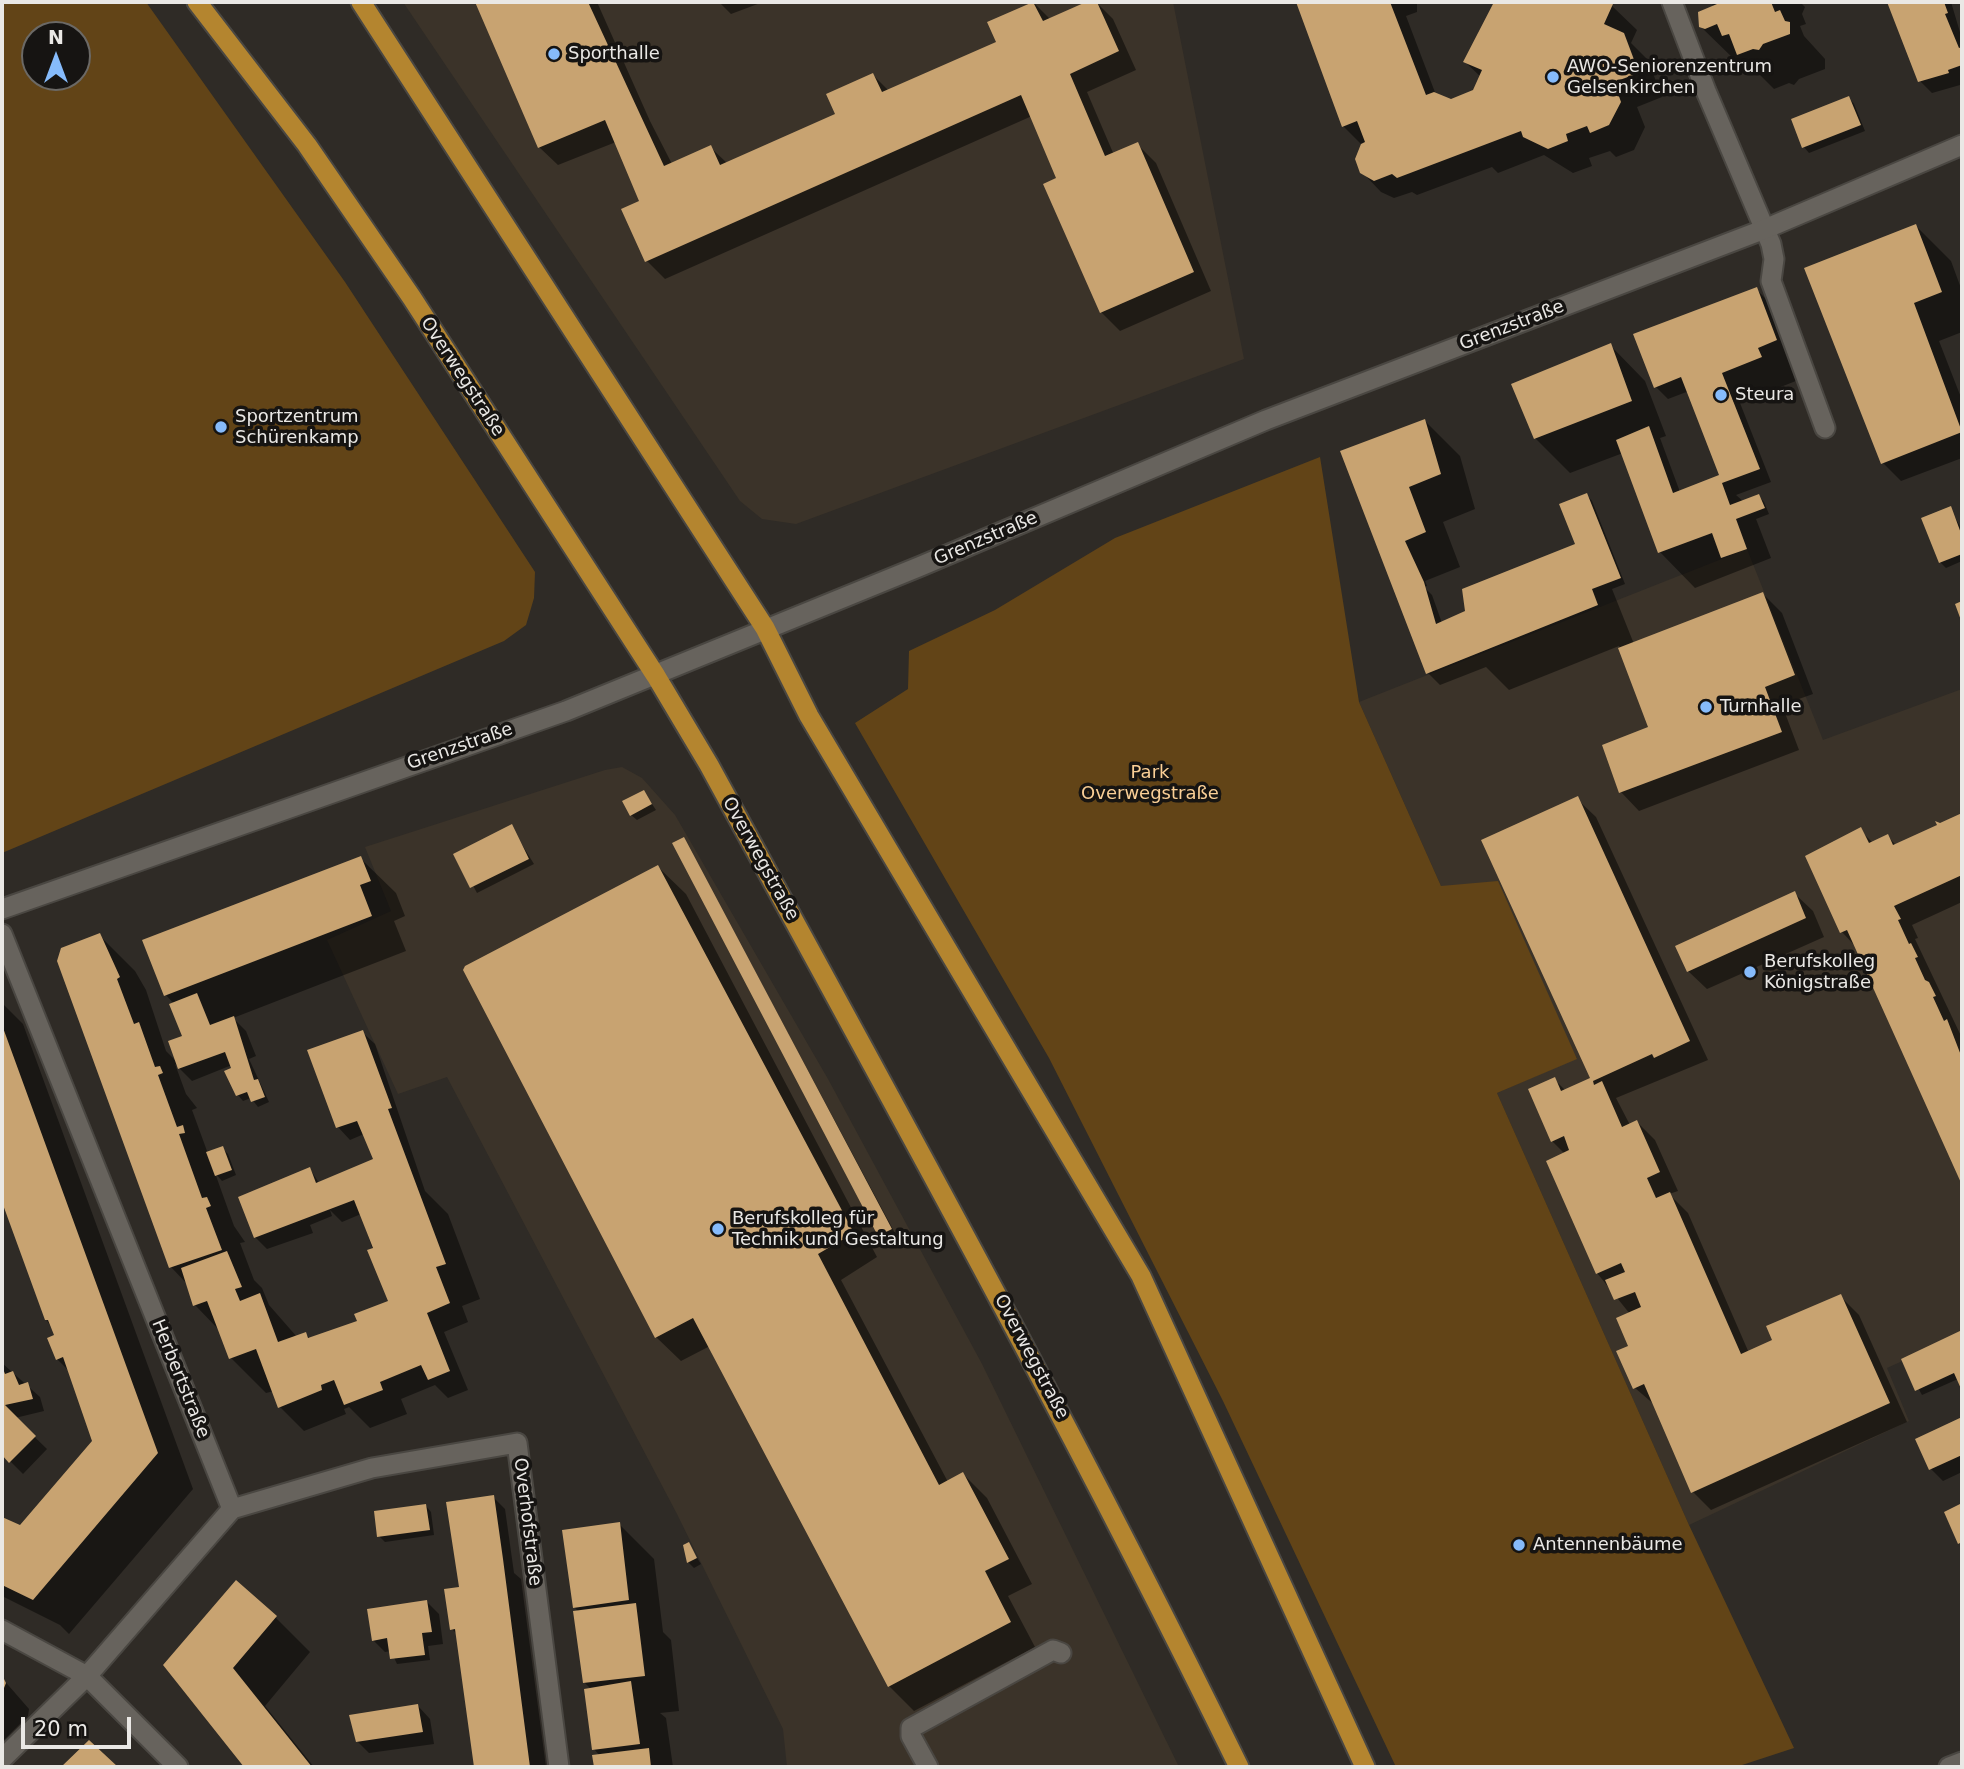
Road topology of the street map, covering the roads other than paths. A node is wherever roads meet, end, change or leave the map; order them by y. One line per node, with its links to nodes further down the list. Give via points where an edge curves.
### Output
1 (197, 2): 8 (main road, Overwegstraße, via 307,145 412,298)
2 (361, 2): 7 (main road)
3 (1672, 2): 5 (street)
4 (1962, 145): 5 (street, Grenzstraße)
5 (1765, 229): 6 (street, via 1773,252 1771,281); 7 (street, Grenzstraße, via 1266,420)
6 (1825, 428)
7 (765, 628): 8 (street, Grenzstraße); 21 (main road, via 809,716 1141,1276)
8 (656, 676): 9 (street, Grenzstraße); 20 (main road, Overwegstraße, via 1041,1374)
9 (2, 909)
10 (2, 934): 11 (street, Herbertstraße)
11 (232, 1509): 14 (street); 18 (street, Overhofstraße, via 372,1468 517,1443)
12 (2, 1630): 14 (street)
13 (1061, 1653): 19 (street, via 1053,1650 911,1728)
14 (86, 1676): 15 (street); 17 (street)
15 (2, 1759)
16 (1962, 1762): 22 (street)
17 (178, 1767)
18 (559, 1767)
19 (928, 1767)
20 (1239, 1767)
21 (1365, 1767)
22 (1949, 1767)

